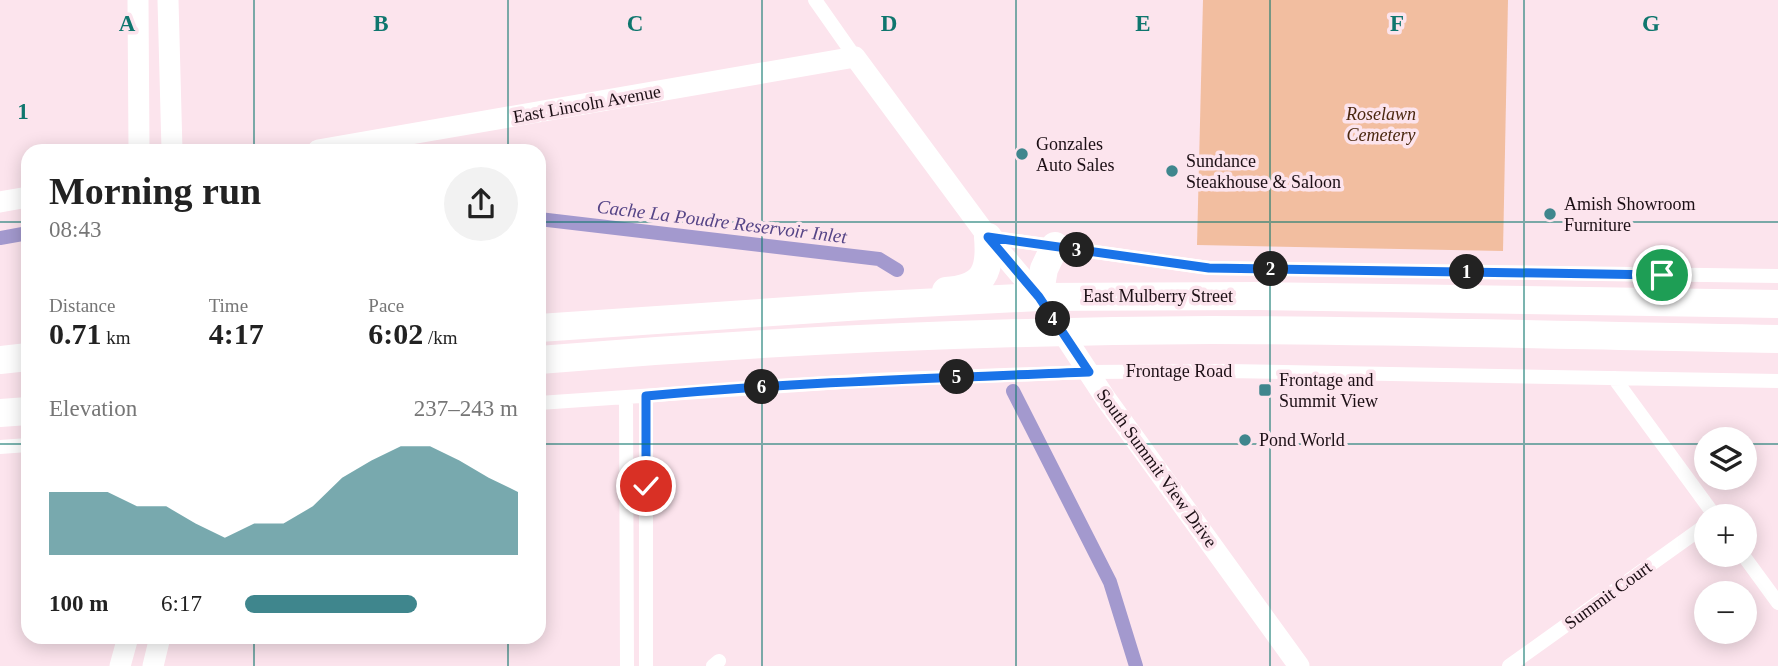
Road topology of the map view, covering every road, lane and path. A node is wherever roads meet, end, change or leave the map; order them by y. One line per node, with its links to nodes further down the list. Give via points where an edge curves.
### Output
1 (138, 0): 5 (street)
2 (168, 0): 6 (street)
3 (815, 0): 4 (street, South Summit View Drive)
4 (855, 57): 7 (street, East Lincoln Avenue); 10 (street, South Summit View Drive)
5 (139, 144)
6 (172, 144)
7 (353, 144)
8 (21, 198): 9 (street)
9 (0, 202)
10 (988, 237): 11 (street); 13 (street, South Summit View Drive); 15 (highway, via 988,264 973,285 906,293)
11 (1055, 247): 12 (street, via 1209,268); 13 (highway, via 1044,269)
12 (1778, 276)
13 (1039, 297): 14 (highway, East Mulberry Street); 15 (highway, East Mulberry Street); 17 (street, South Summit View Drive)
14 (1778, 304)
15 (862, 306): 16 (highway, East Mulberry Street)
16 (546, 328)
17 (1061, 332): 18 (highway, East Mulberry Street); 20 (highway, East Mulberry Street, via 678,348); 24 (street, South Summit View Drive)
18 (1778, 339)
19 (21, 358): 21 (highway)
20 (546, 359)
21 (0, 360)
22 (21, 368): 23 (highway)
23 (0, 370)
24 (1089, 372): 25 (street, Frontage Road); 27 (street, Frontage Road); 46 (street, South Summit View Drive)
25 (1614, 379): 26 (street, Frontage Road); 36 (street)
26 (1778, 381)
27 (646, 396): 28 (street, Frontage Road); 45 (street)
28 (626, 397): 31 (street, Frontage Road); 44 (street)
29 (21, 402): 30 (highway)
30 (0, 403)
31 (546, 403)
32 (21, 412): 33 (highway)
33 (0, 413)
34 (21, 446): 35 (street)
35 (0, 447)
36 (1706, 504)
37 (1694, 534): 47 (street, Summit Court)
38 (1752, 567): 39 (street)
39 (1778, 603)
40 (126, 644): 42 (street)
41 (158, 644): 43 (street)
42 (120, 666)
43 (153, 666)
44 (627, 666)
45 (646, 666)
46 (1299, 666)
47 (1509, 666)

